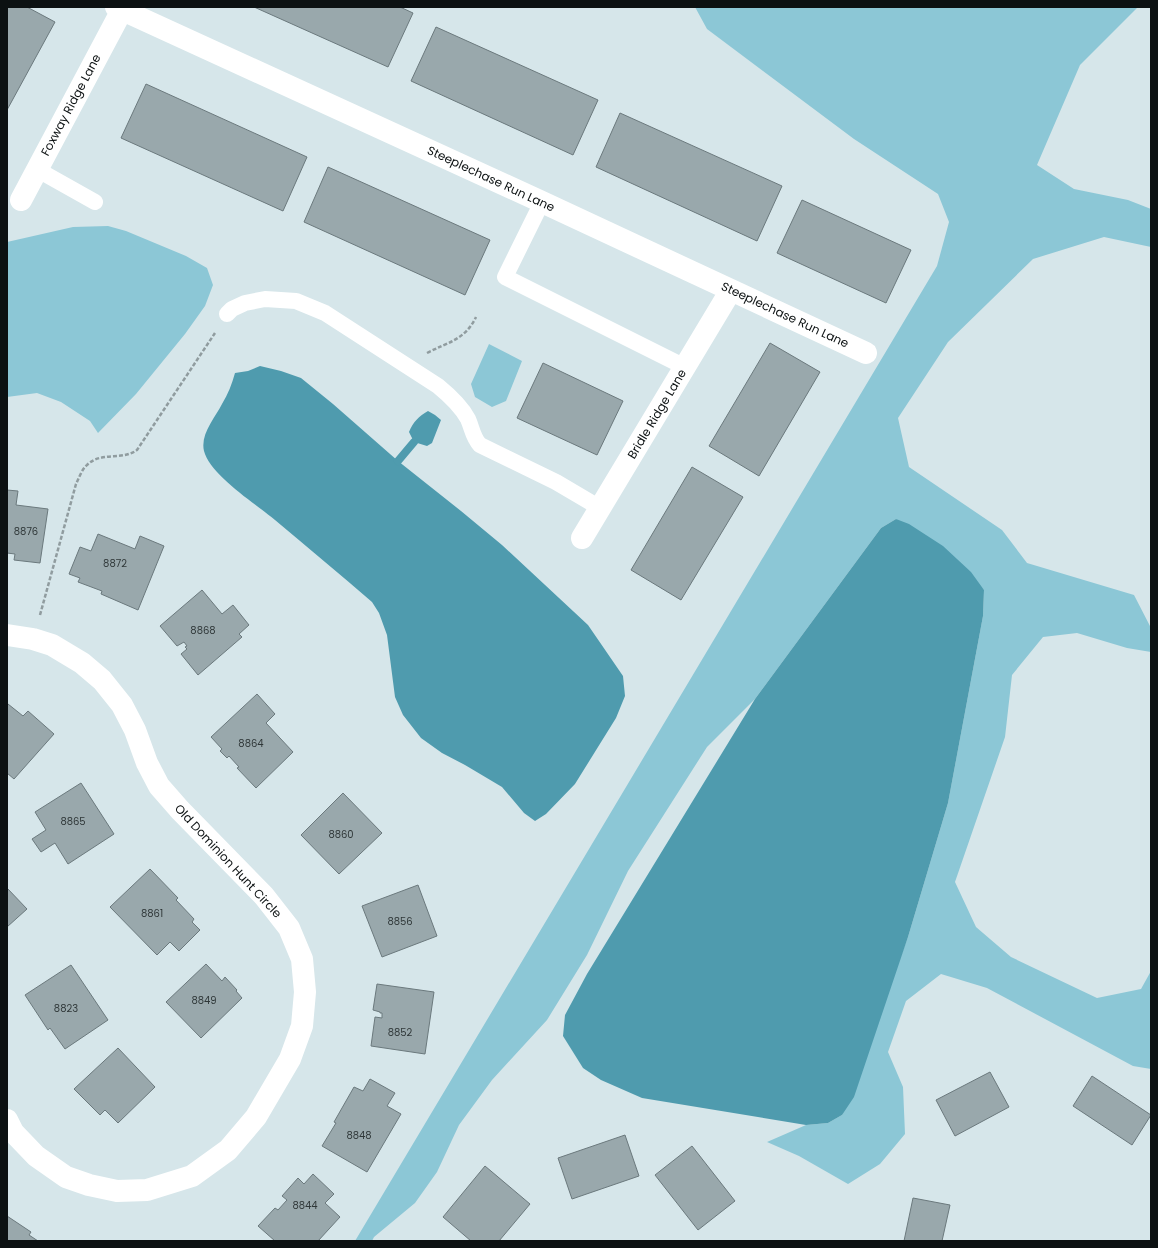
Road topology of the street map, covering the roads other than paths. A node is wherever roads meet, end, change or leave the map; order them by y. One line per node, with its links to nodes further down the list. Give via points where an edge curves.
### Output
1 (119, 8): 2 (street, Foxway Ridge Lane); 5 (street, Steeplechase Run Lane)
2 (38, 170): 3 (street, Foxway Ridge Lane); 4 (lane)
3 (22, 200)
4 (95, 202)
5 (542, 202): 6 (street, Steeplechase Run Lane); 9 (lane, via 505,277)
6 (731, 290): 8 (street, Steeplechase Run Lane); 9 (street, Bridle Ridge Lane)
7 (228, 314): 10 (lane, via 232,309 245,303 264,299 296,301 325,313 438,386 452,398 467,418 480,445 556,482)
8 (866, 353)
9 (685, 367): 10 (street, Bridle Ridge Lane)
10 (600, 508): 11 (street, Bridle Ridge Lane)
11 (582, 538)
12 (7, 635): 13 (street, Old Dominion Hunt Circle, via 33,639 52,646 102,680 122,705 159,786 264,896 289,928 302,959 305,992 302,1026 290,1059 256,1117 228,1150 192,1176 147,1190 117,1191 89,1186 66,1177 36,1156 13,1132)
13 (7, 1120)

